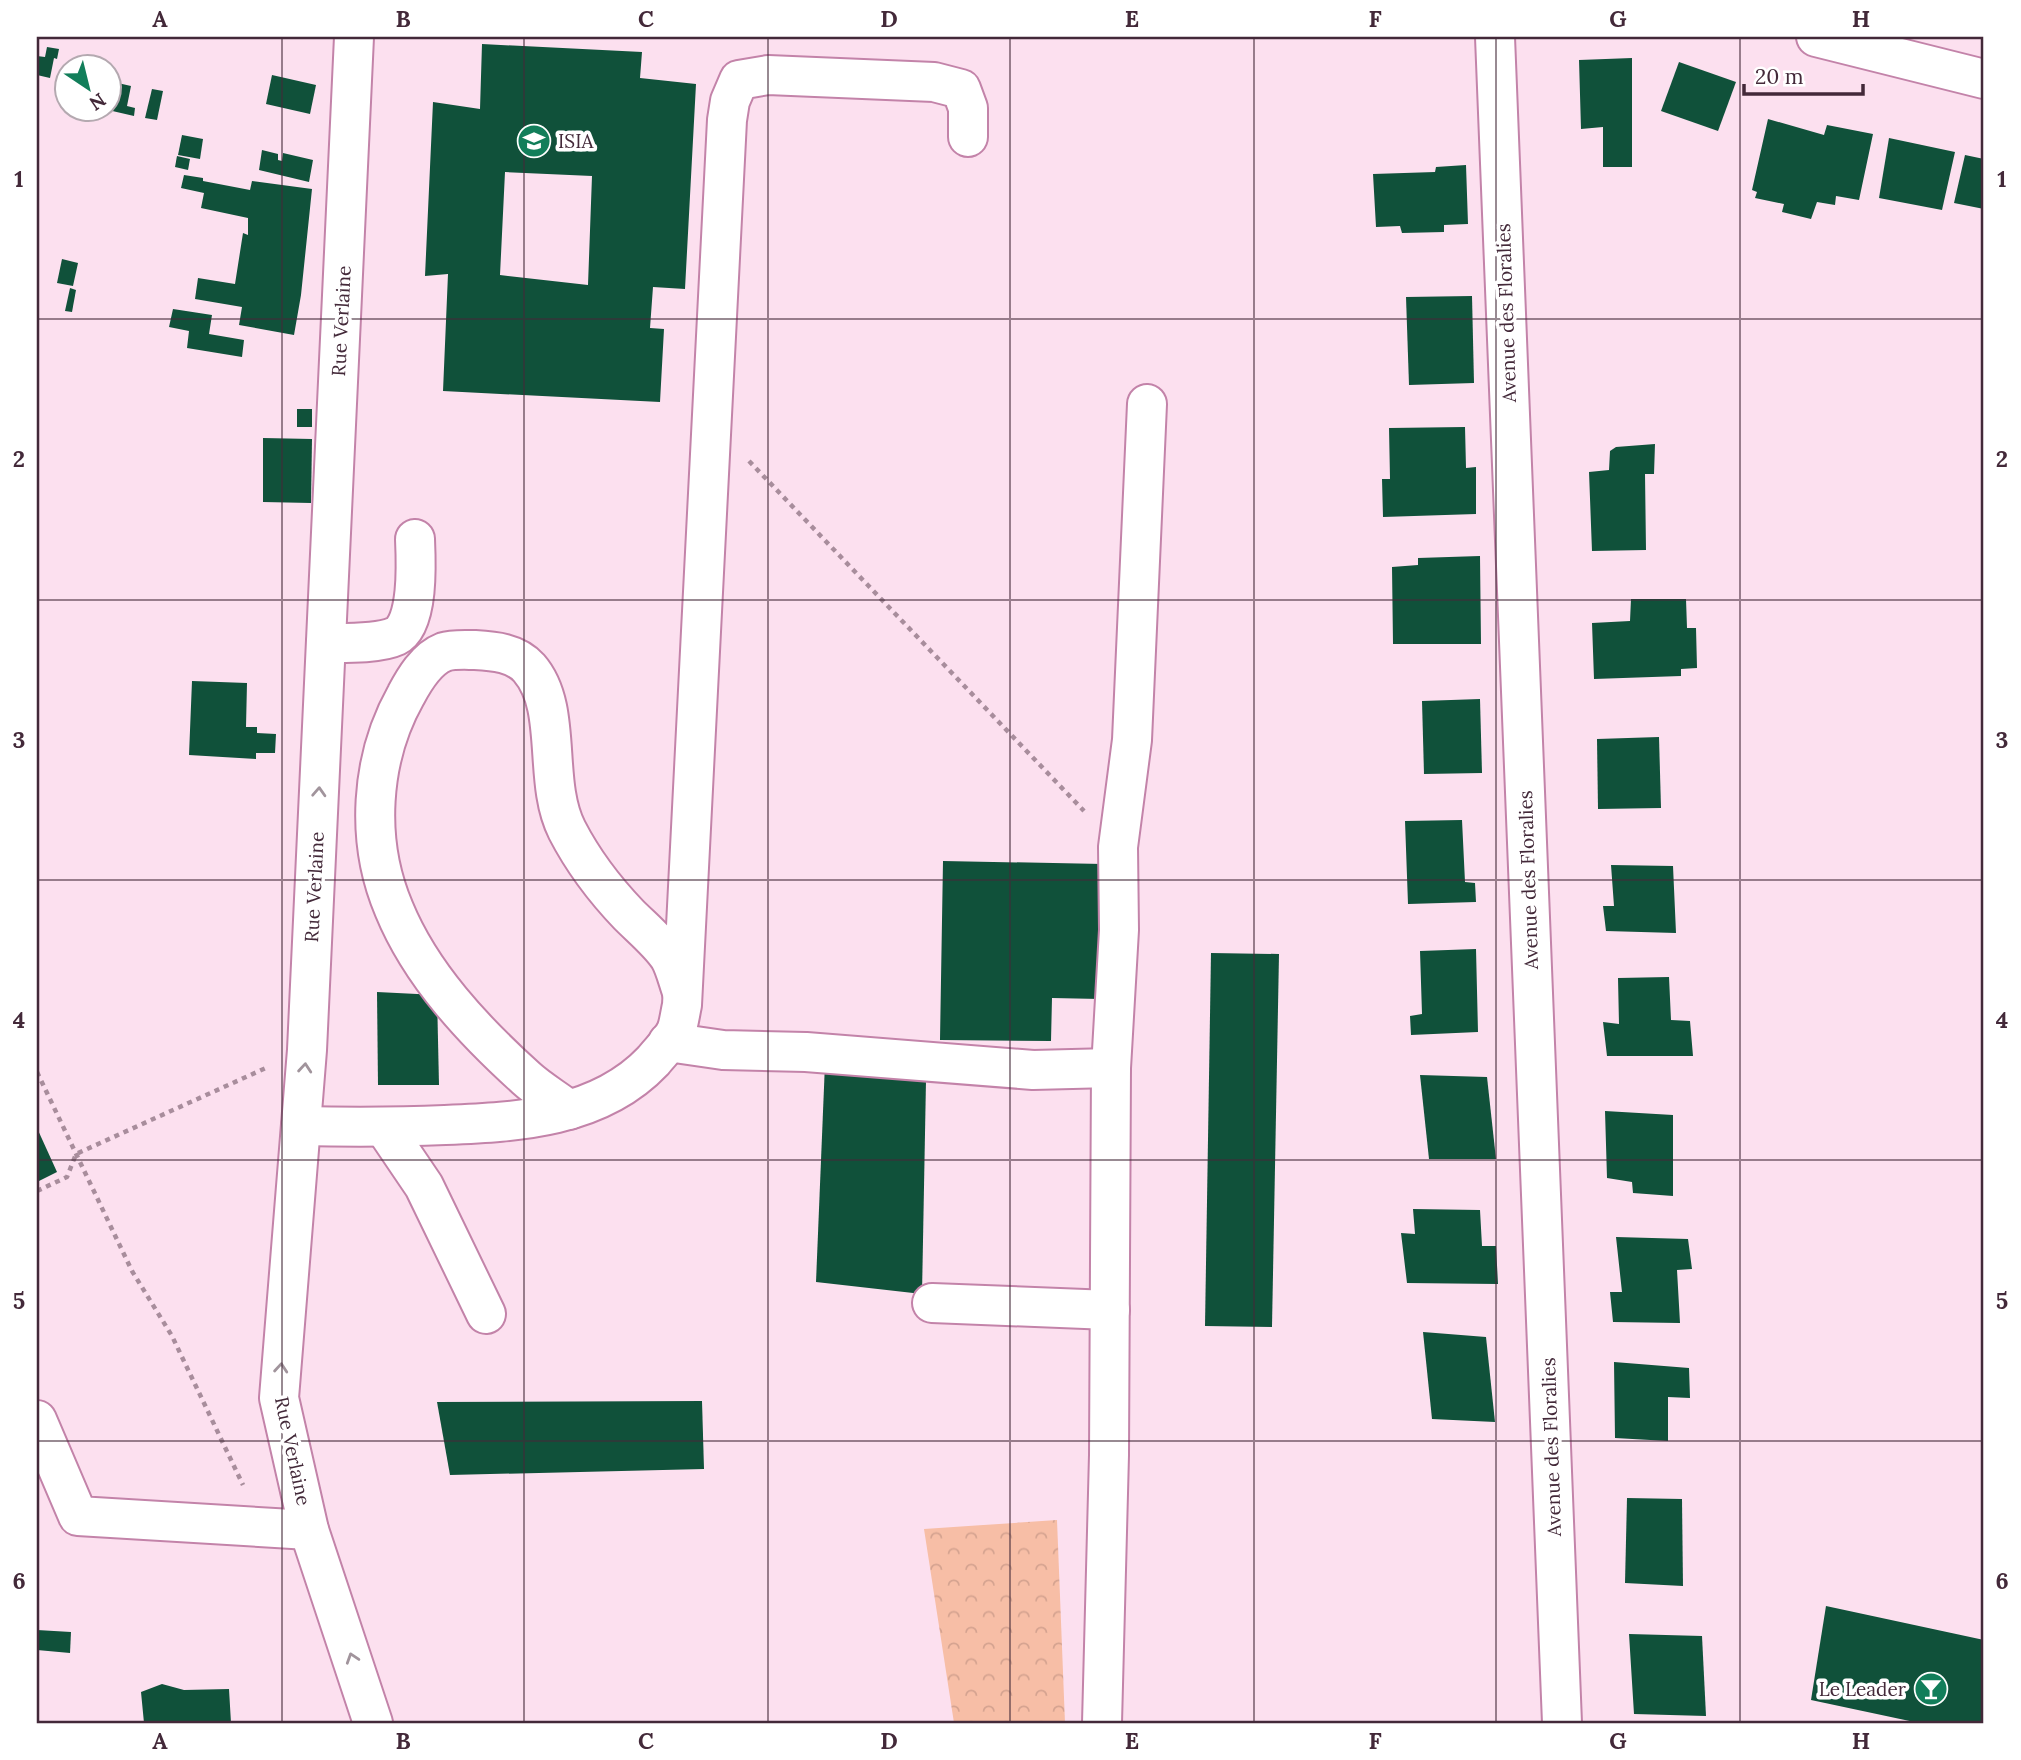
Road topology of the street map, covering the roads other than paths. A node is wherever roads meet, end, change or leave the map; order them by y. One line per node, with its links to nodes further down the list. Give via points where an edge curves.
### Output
1 (354, 37): 8 (street, Rue Verlaine)
2 (1495, 37): 22 (street, Avenue des Floralies)
3 (1816, 37): 4 (street)
4 (1984, 79)
5 (968, 137): 9 (street, via 968,108 961,89 934,82 768,75 739,80 730,101)
6 (1147, 404): 11 (street, via 1132,740 1118,847 1119,930)
7 (415, 539): 8 (street, via 416,567 407,625 397,636)
8 (326, 643): 13 (street, Rue Verlaine, one-way to 8)
9 (682, 994): 10 (street, via 676,1032); 12 (street, via 669,958 614,899 566,828 555,793 548,706 528,666 494,651 444,652 429,662 388,732 378,773 375,814 387,887 408,940 461,1012 528,1080)
10 (668, 1042): 11 (street, via 723,1050 1033,1070); 12 (street, via 622,1087)
11 (1111, 1068): 16 (street)
12 (569, 1110): 14 (street, via 497,1124)
13 (301, 1126): 14 (street); 19 (street, Rue Verlaine, one-way to 13, via 278,1398)
14 (384, 1127): 17 (street, via 424,1186)
15 (932, 1303): 16 (street)
16 (1110, 1310): 21 (street)
17 (486, 1314)
18 (37, 1420): 19 (street, via 78,1516)
19 (309, 1530): 20 (street, Rue Verlaine, one-way to 19)
20 (373, 1723)
21 (1102, 1723)
22 (1562, 1723)

